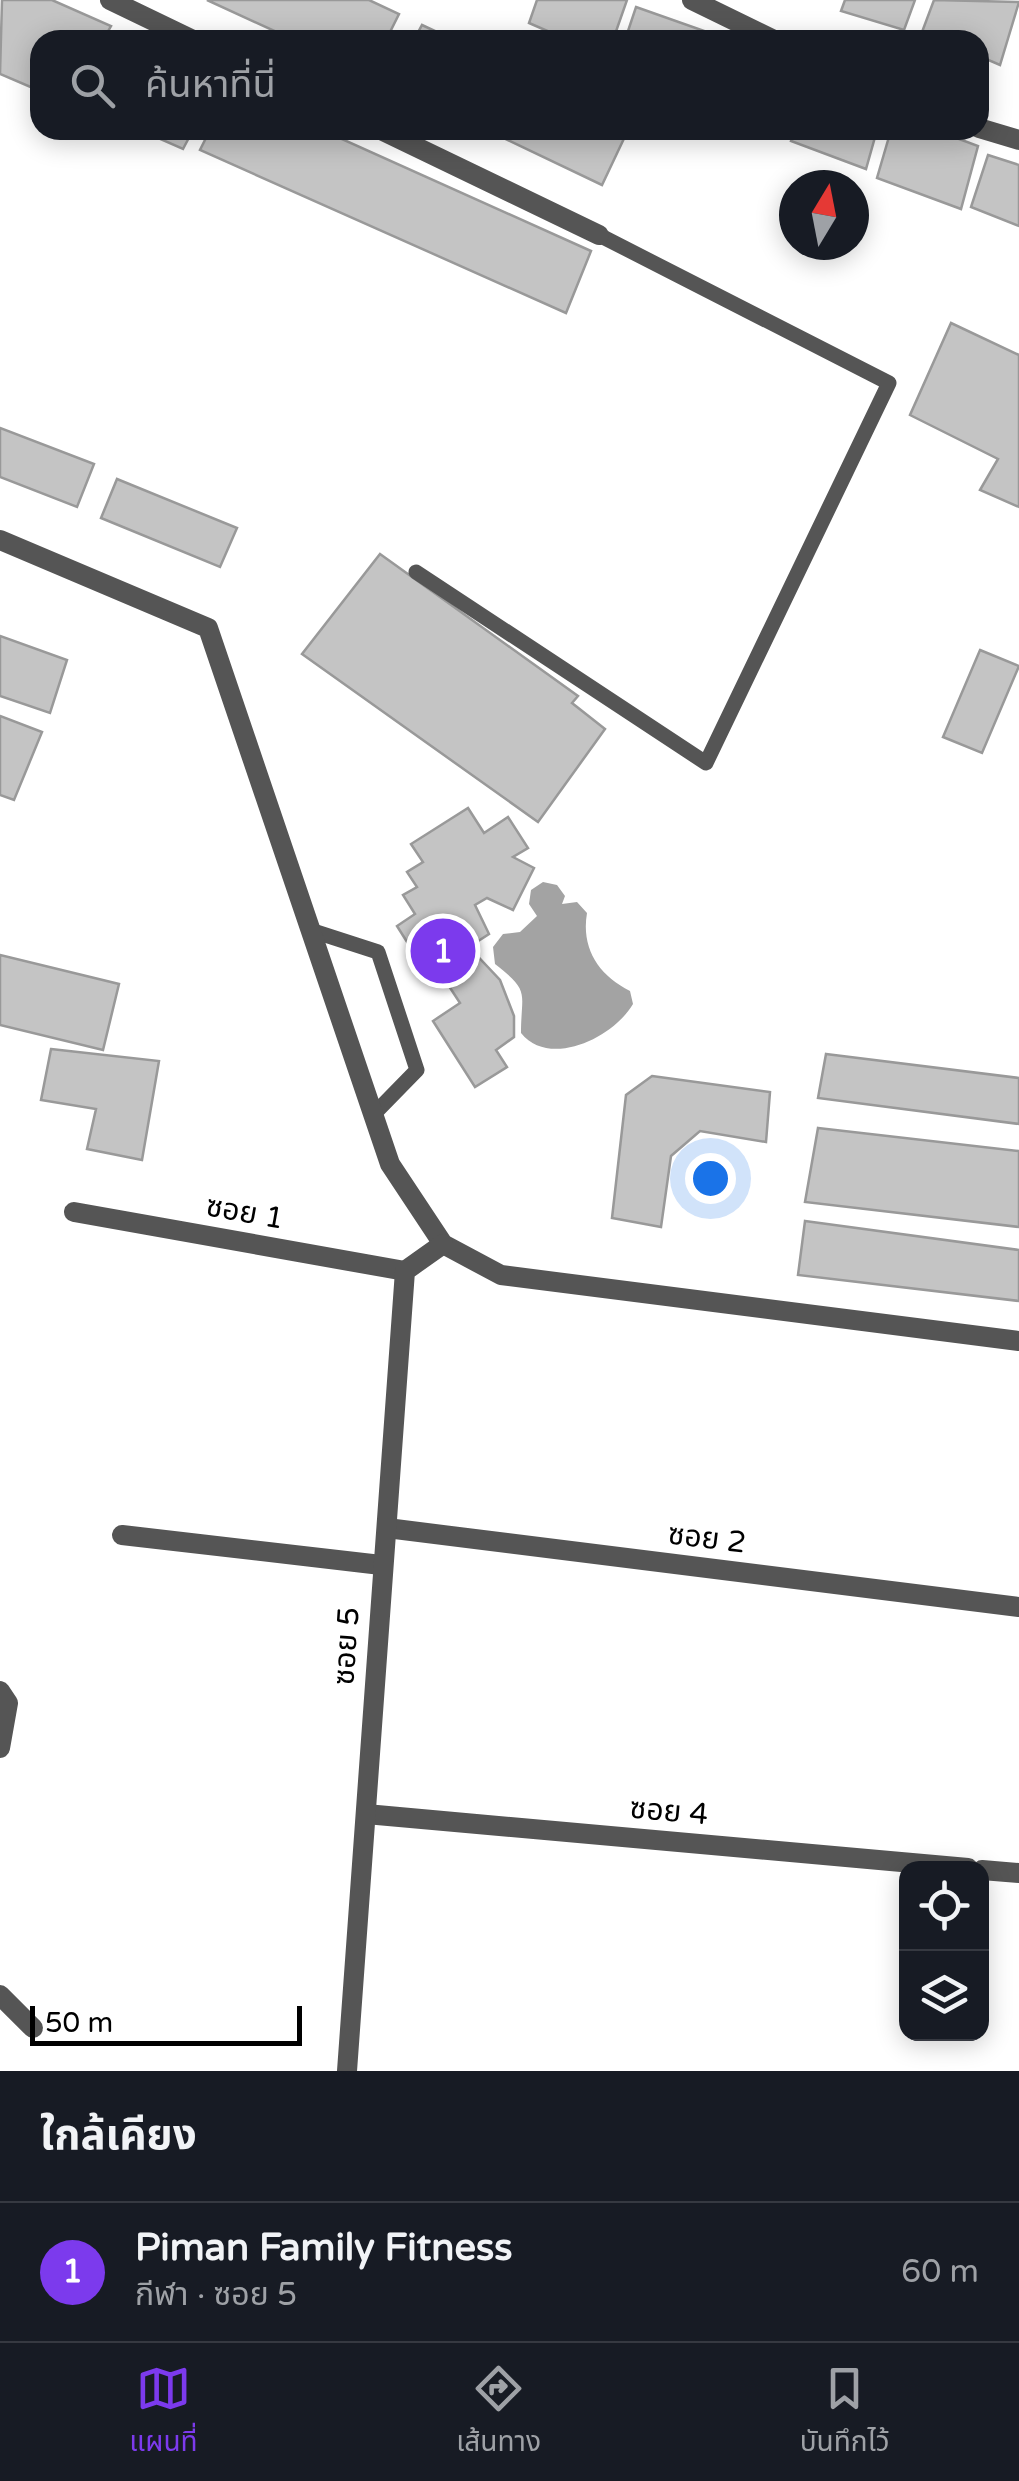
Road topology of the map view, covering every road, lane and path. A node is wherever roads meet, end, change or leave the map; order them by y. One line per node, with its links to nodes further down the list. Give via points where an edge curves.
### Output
1 (110, 0): 3 (street)
2 (692, 0): 4 (street)
3 (173, 30)
4 (754, 30)
5 (989, 131): 7 (street)
6 (402, 140): 8 (street)
7 (1019, 140)
8 (600, 235): 10 (lane, via 889,383 706,764)
9 (0, 540): 11 (street, via 208,628)
10 (416, 572)
11 (310, 930): 12 (street); 12 (lane, via 378,952 417,1070)
12 (373, 1115): 14 (street, via 390,1164)
13 (74, 1212): 15 (street, ซอย 1)
14 (443, 1244): 15 (street); 16 (street, via 501,1276)
15 (406, 1272): 17 (street, ซอย 5)
16 (1019, 1341)
17 (387, 1528): 19 (street, ซอย 5); 20 (street, ซอย 2)
18 (122, 1536): 19 (street)
19 (382, 1565): 23 (street, ซอย 5)
20 (1019, 1607)
21 (0, 1691): 22 (street, via 8,1702)
22 (0, 1748)
23 (366, 1814): 24 (street, ซอย 4); 29 (street, ซอย 5)
24 (899, 1862)
25 (989, 1871): 26 (street)
26 (1019, 1873)
27 (0, 1996): 28 (street)
28 (33, 2028)
29 (347, 2071)

